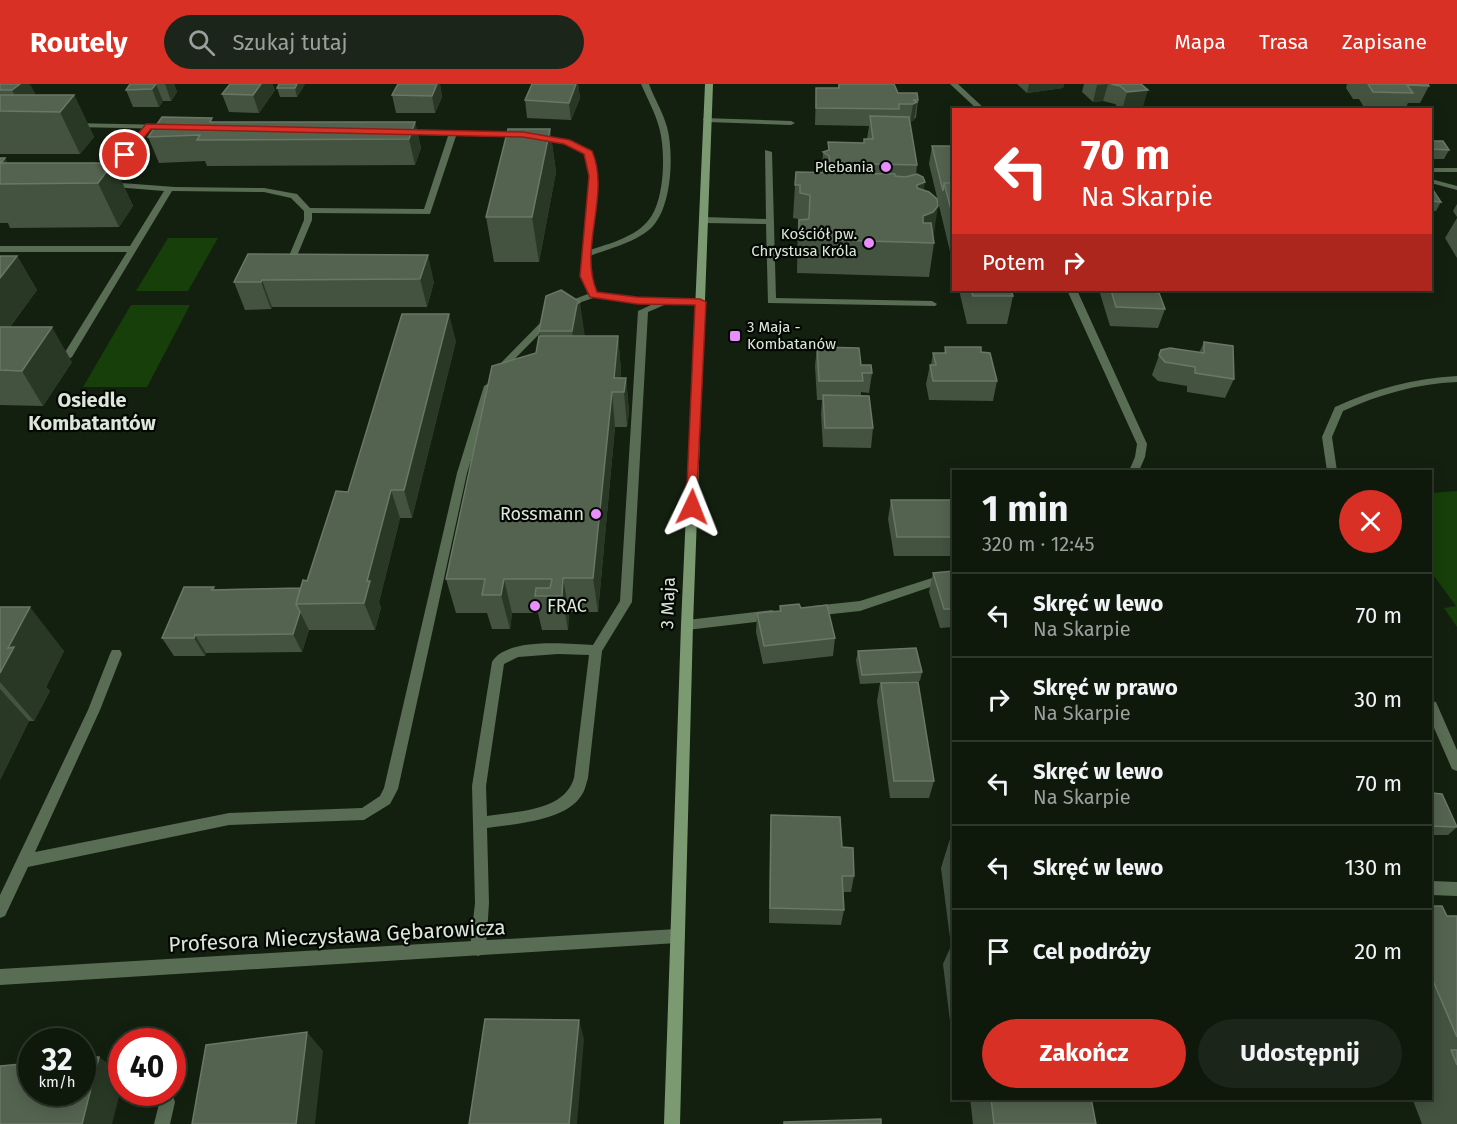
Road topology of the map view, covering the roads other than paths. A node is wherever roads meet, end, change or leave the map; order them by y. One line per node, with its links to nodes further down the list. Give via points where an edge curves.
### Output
1 (645, 84): 25 (street, via 665,134 661,207 649,225)
2 (709, 84): 5 (street, 3 Maja)
3 (954, 84): 4 (street)
4 (981, 108)
5 (707, 120): 6 (street); 21 (street, 3 Maja)
6 (791, 123)
7 (69, 125): 8 (street)
8 (149, 126): 9 (street); 17 (street)
9 (184, 127)
10 (395, 132): 11 (street)
11 (453, 133): 20 (street, via 427,212); 25 (street, via 567,141 588,152 594,176)
12 (768, 152): 22 (street)
13 (1432, 170): 14 (street)
14 (1457, 170)
15 (1432, 181): 18 (street)
16 (90, 184): 17 (street)
17 (102, 184): 19 (street)
18 (1457, 188)
19 (169, 189): 20 (street, via 281,192 294,196); 24 (street)
20 (308, 210): 26 (street, via 308,220)
21 (704, 220): 22 (street); 30 (street, 3 Maja)
22 (770, 222): 31 (street, via 771,301)
23 (0, 249): 24 (street)
24 (133, 249): 32 (street)
25 (587, 254): 28 (street, via 585,276)
26 (288, 269)
27 (1072, 291): 34 (street, via 1142,444)
28 (593, 295): 29 (street); 45 (street, via 565,304 492,378 462,473 391,789 385,800 364,814 229,819)
29 (666, 301): 30 (street); 40 (street, via 643,311 626,602)
30 (700, 302): 39 (street, 3 Maja)
31 (932, 304)
32 (67, 357)
33 (1457, 379): 35 (street, via 1375,392 1339,410 1327,437)
34 (1134, 470)
35 (1332, 470)
36 (952, 576): 37 (street, via 860,606)
37 (805, 612)
38 (782, 614): 39 (street)
39 (687, 625): 49 (street, 3 Maja)
40 (596, 650): 44 (street, via 576,794 552,810); 44 (street, via 519,650 498,662 479,786)
41 (116, 654): 45 (street)
42 (1432, 708): 43 (street)
43 (1457, 765)
44 (481, 823): 50 (street)
45 (23, 861): 48 (street)
46 (1432, 888): 47 (street)
47 (1457, 889)
48 (0, 911)
49 (677, 936): 50 (street, Profesora Mieczysława Gębarowicza); 54 (street, 3 Maja)
50 (478, 949): 51 (street, Profesora Mieczysława Gębarowicza)
51 (0, 977)
52 (166, 1106): 53 (street)
53 (162, 1124)
54 (672, 1124)

